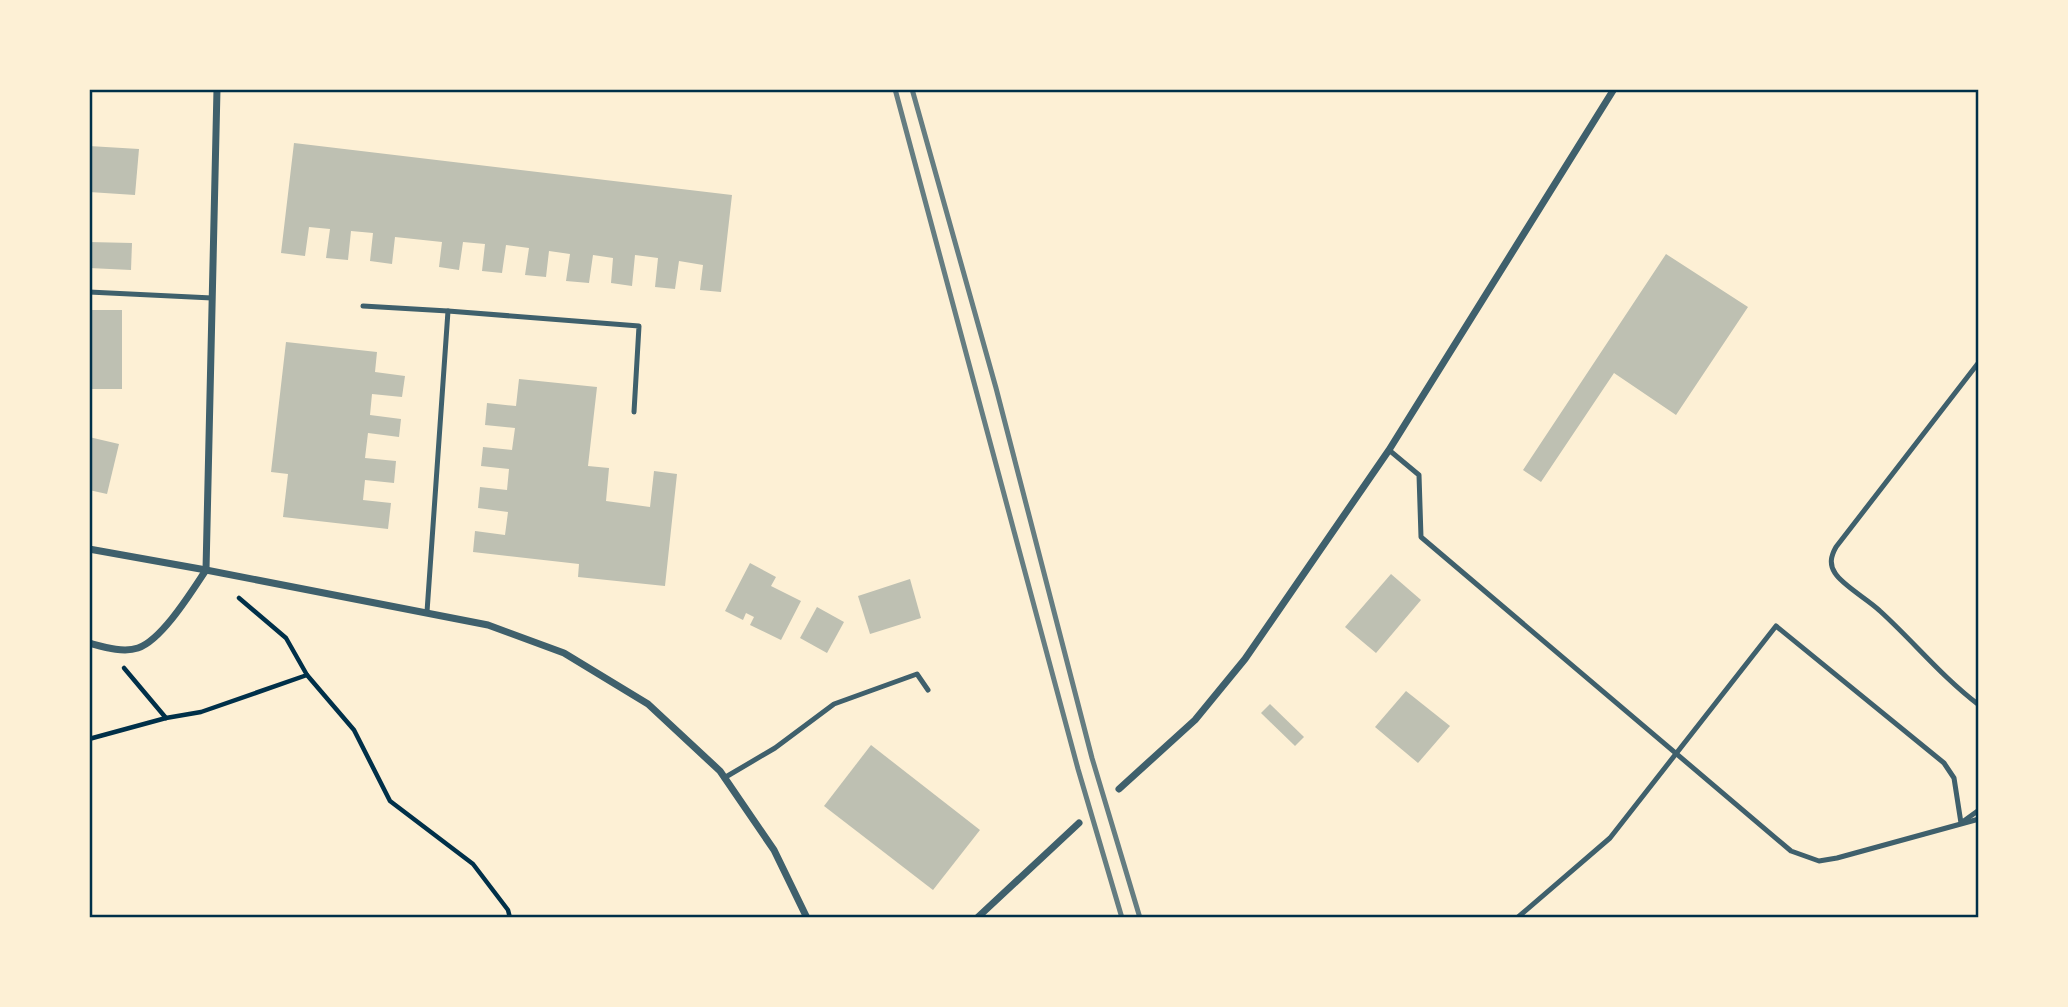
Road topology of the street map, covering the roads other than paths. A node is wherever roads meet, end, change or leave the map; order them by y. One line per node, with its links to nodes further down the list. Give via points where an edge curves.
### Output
1 (217, 89): 4 (street)
2 (1614, 89): 9 (street)
3 (89, 292): 4 (lane)
4 (212, 298): 11 (street)
5 (363, 306): 6 (lane)
6 (448, 311): 8 (lane, via 639,326); 12 (lane)
7 (1979, 362): 15 (lane, via 1836,547 1831,564 1835,574 1880,610)
8 (634, 412)
9 (1389, 450): 16 (lane, via 1419,475 1421,537); 18 (street, via 1245,659 1195,720)
10 (89, 550): 11 (street)
11 (206, 570): 12 (street); 13 (street, via 178,611 154,638 138,648 108,649)
12 (427, 612): 17 (street, via 488,625 564,653 648,704)
13 (89, 643)
14 (928, 690): 17 (lane, via 917,674 834,704 775,748)
15 (1979, 705)
16 (1677, 754): 22 (lane, via 1791,850 1819,860); 22 (lane, via 1776,626 1944,763 1954,778); 25 (lane, via 1610,838)
17 (724, 778): 23 (street, via 774,850)
18 (1119, 789)
19 (1979, 810): 22 (lane)
20 (1979, 818): 22 (lane)
21 (1079, 823): 24 (street)
22 (1961, 823)
23 (807, 918)
24 (977, 918)
25 (1517, 918)

